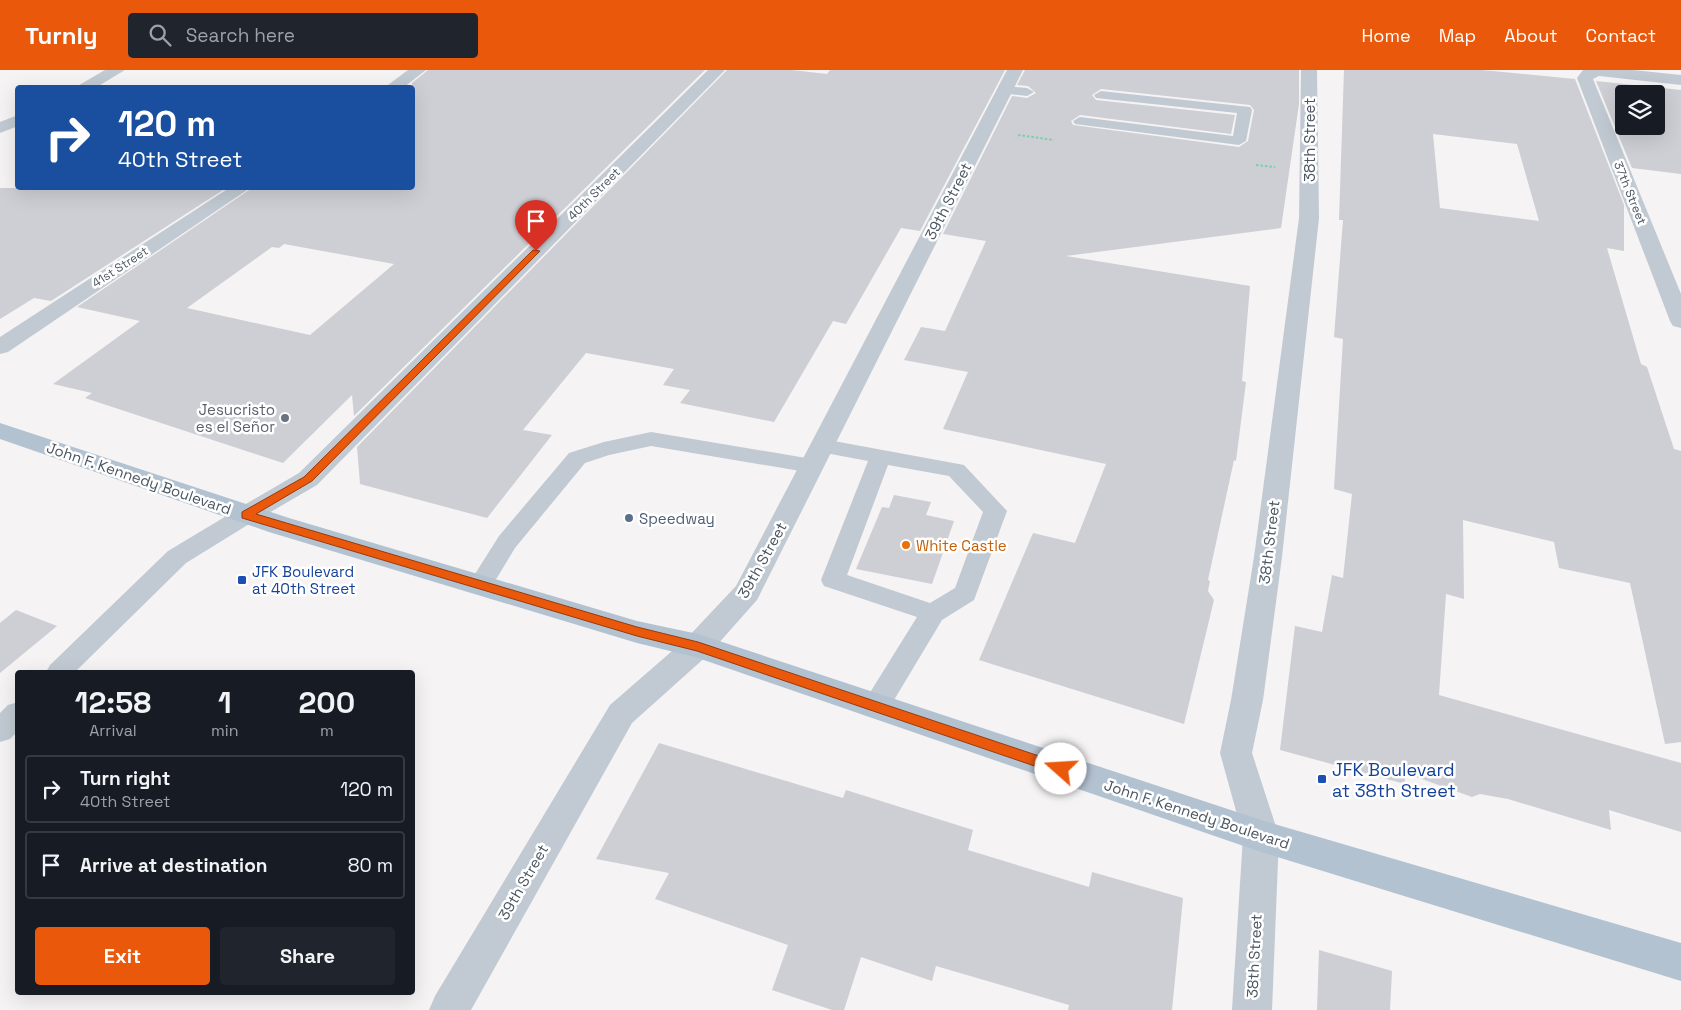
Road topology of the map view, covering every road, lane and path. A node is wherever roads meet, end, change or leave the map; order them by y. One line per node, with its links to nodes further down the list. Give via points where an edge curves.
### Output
1 (117, 70): 8 (street)
2 (418, 70): 9 (street)
3 (717, 70): 24 (street, 40th Street, via 308,479)
4 (1310, 70): 32 (street, 38th Street, via 1308,218 1268,557 1236,753)
5 (1591, 70): 6 (street)
6 (1597, 70): 7 (street); 18 (street, 37th Street, via 1585,78)
7 (1681, 80)
8 (88, 85)
9 (396, 85)
10 (1017, 85): 21 (street, 39th Street)
11 (1101, 95): 13 (lane, via 1245,110 1239,141)
12 (15, 121): 14 (street)
13 (1080, 121)
14 (0, 128)
15 (1012, 134): 16 (path)
16 (1058, 140)
17 (238, 190): 19 (street, 41st Street)
18 (1681, 321)
19 (0, 347)
20 (0, 431): 24 (main road, John F. Kennedy Boulevard)
21 (823, 446): 22 (lane); 23 (street, 39th Street)
22 (880, 458): 26 (lane, via 833,580); 26 (lane, via 956,470 995,511 965,594)
23 (812, 466): 25 (lane, via 651,439 576,458 507,542); 27 (street, 39th Street, via 747,593)
24 (246, 515): 25 (main road, John F. Kennedy Boulevard); 28 (lane, via 177,557)
25 (480, 585): 27 (main road, John F. Kennedy Boulevard, via 637,632)
26 (933, 613): 29 (lane)
27 (698, 646): 29 (main road, John F. Kennedy Boulevard); 34 (street, 39th Street, via 621,714)
28 (60, 670)
29 (875, 707): 32 (main road, John F. Kennedy Boulevard)
30 (15, 716): 31 (lane)
31 (0, 731)
32 (1261, 836): 33 (main road, John F. Kennedy Boulevard); 35 (street, 38th Street)
33 (1681, 962)
34 (450, 1010)
35 (1252, 1010)

